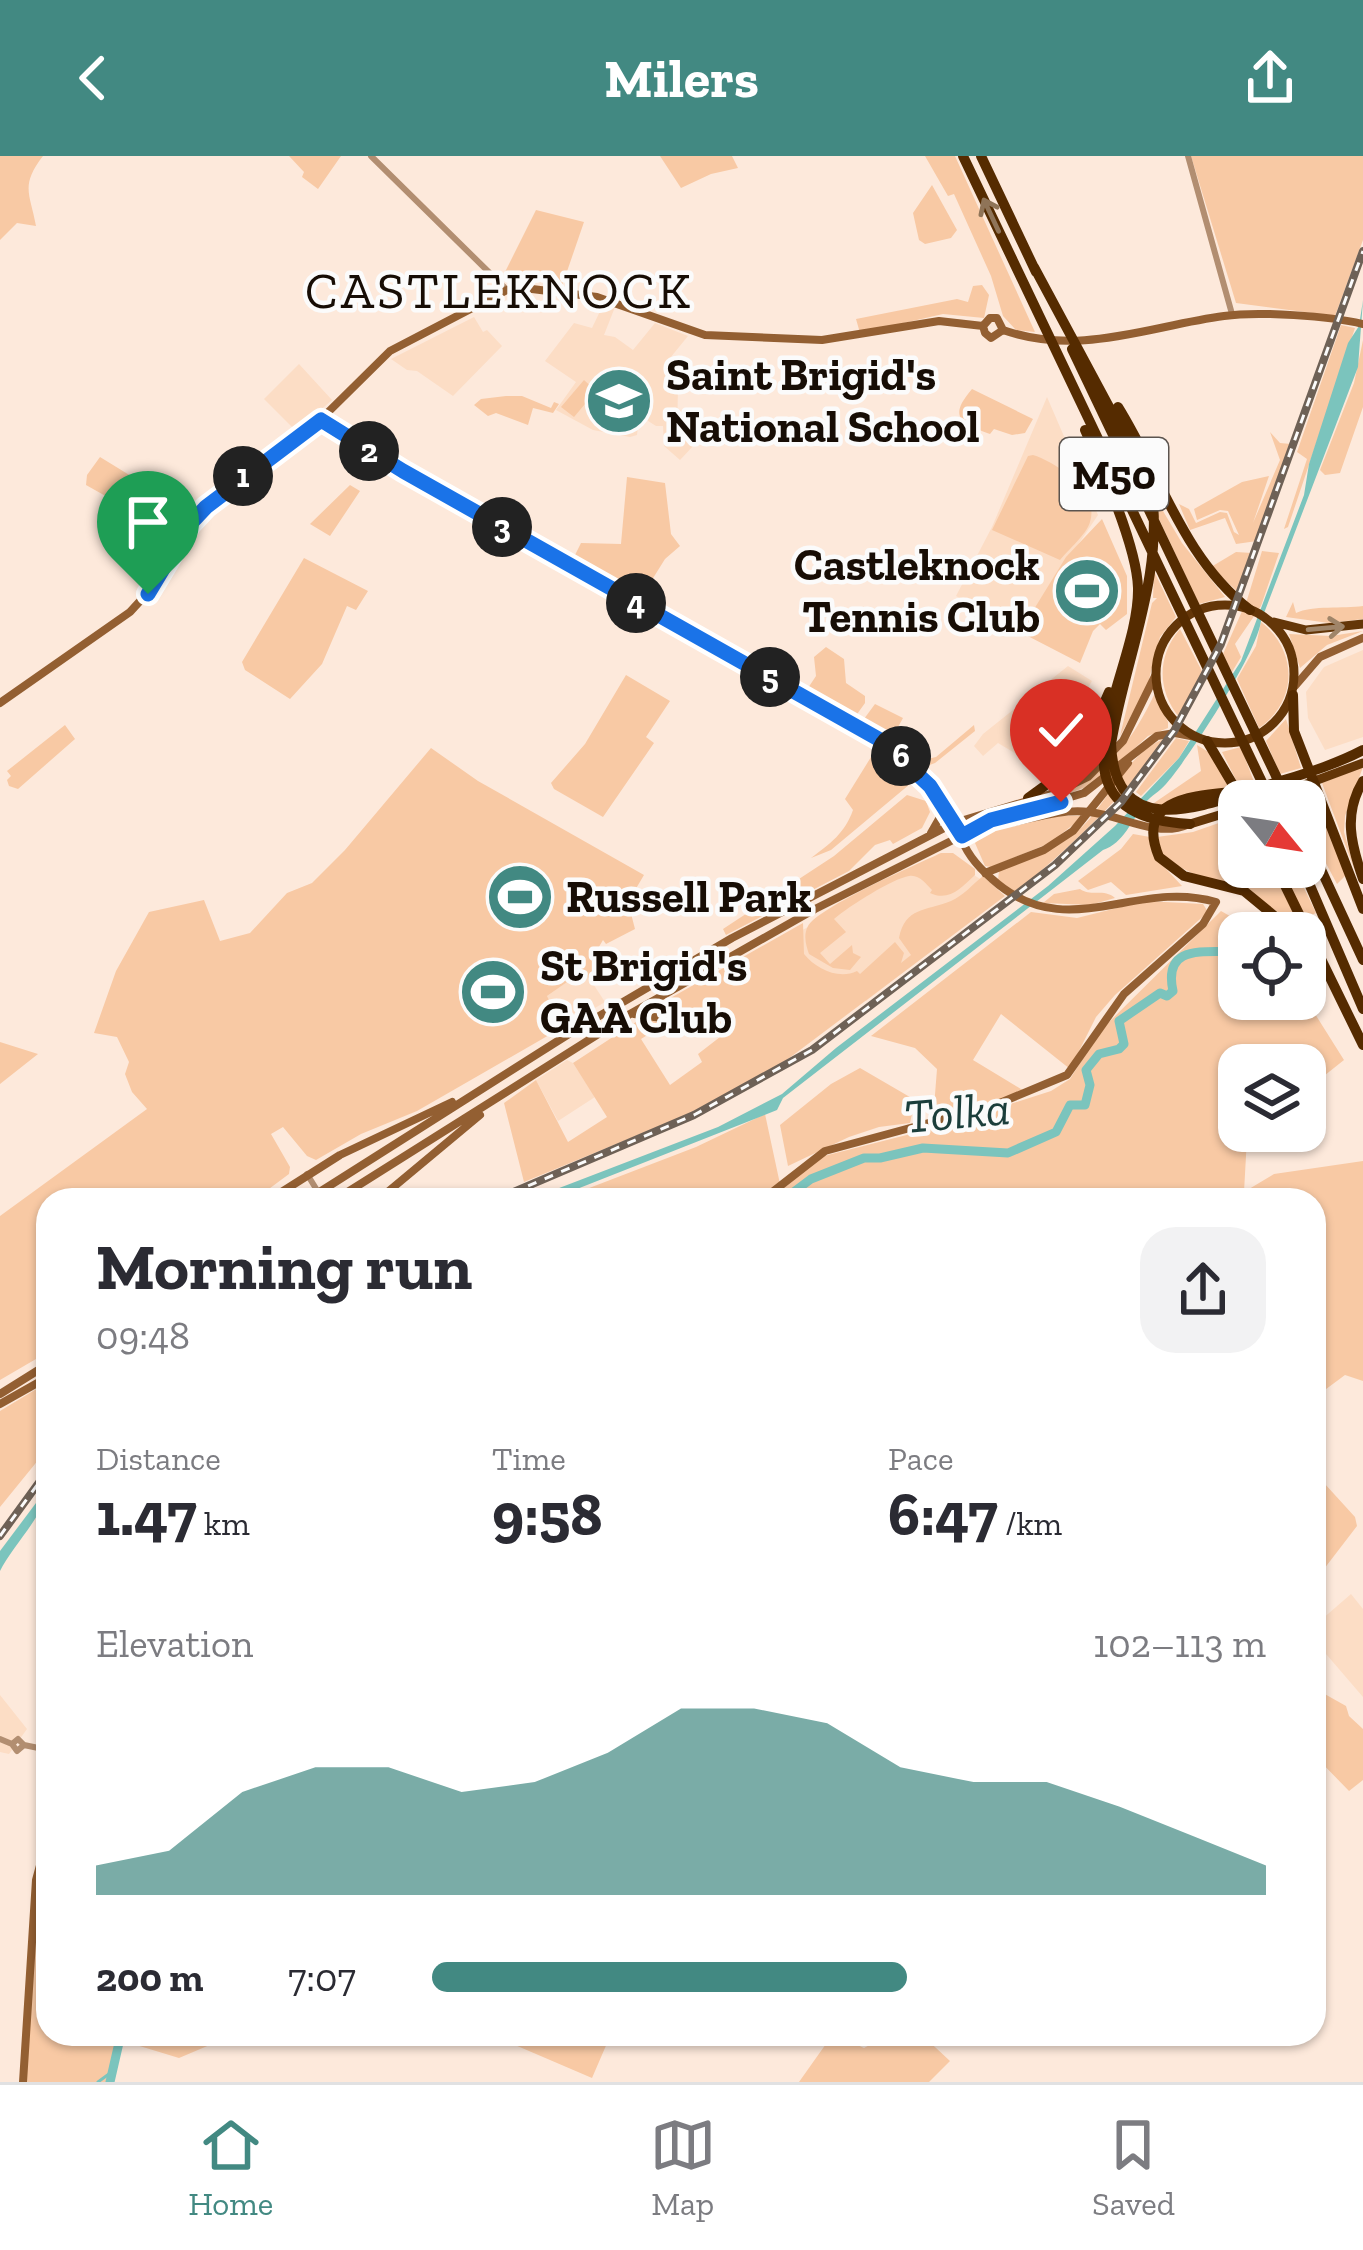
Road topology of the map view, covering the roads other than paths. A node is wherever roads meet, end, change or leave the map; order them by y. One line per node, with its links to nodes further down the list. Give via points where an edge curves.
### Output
1 (371, 156): 7 (street)
2 (963, 156): 6 (highway, M50, one-way to 2)
3 (981, 156): 5 (highway, M50)
4 (1188, 156): 8 (street)
5 (1034, 267): 12 (highway); 30 (highway, M50)
6 (1019, 273): 18 (highway, via 1136,570 1138,604); 29 (highway, M50)
7 (507, 290): 10 (main road, via 597,297 700,334 766,339 848,338 939,321 983,326 991,338 1004,331 1085,339); 13 (main road, via 390,351)
8 (1229, 299): 9 (street); 10 (street)
9 (1232, 315): 10 (main road); 11 (main road)
10 (1210, 318)
11 (1363, 324)
12 (1094, 376): 14 (highway, via 1141,443 1204,567); 23 (highway, via 1150,485 1153,513 1142,622)
13 (321, 420): 21 (main road, via 206,507 130,612); 35 (street, via 876,737)
14 (1250, 610): 15 (highway); 19 (highway, via 1219,606 1190,615 1170,632)
15 (1268, 619): 16 (highway, one-way to 16, via 1306,630); 20 (highway, via 1291,650)
16 (1363, 624)
17 (1363, 638): 20 (main road, via 1320,657)
18 (1126, 650): 23 (highway); 34 (highway, via 1079,761)
19 (1155, 676): 22 (highway, via 1172,719); 34 (main road, via 1106,762 1072,785)
20 (1294, 690): 22 (highway, via 1274,724 1250,739); 48 (highway, via 1301,752)
21 (0, 703)
22 (1207, 741): 25 (main road, via 1168,733); 28 (highway)
23 (1106, 748): 38 (highway, via 1133,799)
24 (1363, 750): 27 (highway)
25 (1132, 757): 40 (main road, via 1084,794); 45 (main road, via 1073,832)
26 (1363, 763): 27 (highway)
27 (1305, 779): 31 (highway)
28 (1231, 780)
29 (1261, 780)
30 (1278, 780)
31 (1302, 780)
32 (1363, 781): 48 (highway, via 1349,819)
33 (1218, 797): 50 (highway, via 1173,801 1156,821 1154,846 1175,872)
34 (1028, 799): 39 (main road)
35 (943, 807): 39 (street); 41 (main road)
36 (1218, 808): 38 (highway)
37 (1218, 811): 38 (highway)
38 (1194, 818): 40 (main road, via 1161,829 1082,811)
39 (954, 824): 41 (main road); 42 (main road)
40 (984, 826): 42 (main road)
41 (930, 835): 61 (main road, via 730,940)
42 (962, 836): 43 (main road); 44 (main road)
43 (945, 843): 44 (main road); 57 (main road)
44 (972, 857): 46 (main road)
45 (998, 866): 46 (main road); 49 (main road)
46 (985, 873): 49 (main road)
47 (1326, 878): 55 (highway)
48 (1359, 879): 53 (highway)
49 (996, 883): 69 (main road, via 1047,909 1086,911 1170,895 1216,902 1203,924 1124,994 1067,1076 994,1105 825,1151)
50 (1218, 884)
51 (1233, 888): 54 (highway)
52 (1311, 888): 58 (highway)
53 (1363, 909)
54 (1272, 912)
55 (1363, 960)
56 (1326, 978): 60 (highway)
57 (660, 996): 59 (main road); 59 (main road, via 661,1018)
58 (1363, 1009)
59 (630, 1014): 62 (main road)
60 (1363, 1047)
61 (526, 1061): 63 (main road); 66 (main road)
62 (524, 1081): 67 (main road); 68 (main road)
63 (309, 1178): 64 (main road); 65 (street)
64 (291, 1188)
65 (315, 1188)
66 (326, 1188)
67 (354, 1188)
68 (393, 1188)
69 (778, 1188)
70 (36, 1372): 72 (main road)
71 (36, 1384): 73 (main road)
72 (0, 1394)
73 (0, 1405)
74 (0, 1739): 75 (street, via 17,1750)
75 (36, 1748)
76 (36, 1888): 77 (main road)
77 (23, 2082)

